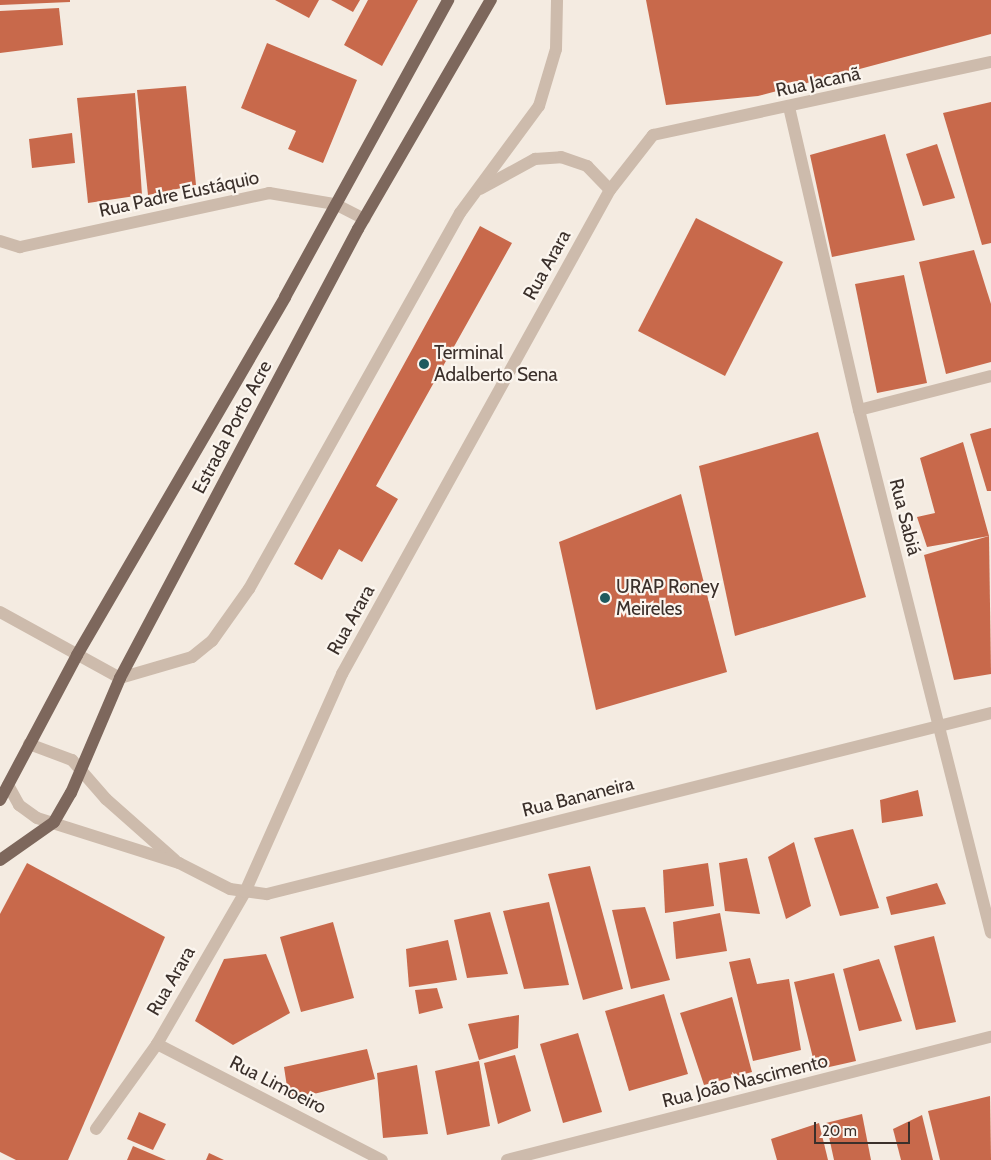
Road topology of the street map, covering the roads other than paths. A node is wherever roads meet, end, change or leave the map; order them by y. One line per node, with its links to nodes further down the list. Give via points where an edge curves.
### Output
1 (448, 0): 9 (main road, Estrada Porto Acre)
2 (491, 0): 10 (main road, Estrada Porto Acre)
3 (557, 0): 8 (street, via 556,49 539,106)
4 (991, 62): 5 (street, Rua Jacanã)
5 (789, 107): 6 (street, Rua Jacanã); 13 (street, Rua Sabiá)
6 (653, 136): 7 (street, Rua Arara)
7 (610, 190): 8 (street, via 586,166 561,157 535,159); 26 (street, Rua Arara, via 342,674)
8 (475, 191): 16 (street, via 231,618 192,657)
9 (335, 204): 10 (street, Rua Padre Eustáquio); 11 (street, Rua Padre Eustáquio, via 268,193 20,248); 15 (main road, Estrada Porto Acre)
10 (364, 219): 16 (main road, Estrada Porto Acre)
11 (0, 241)
12 (991, 376): 13 (street)
13 (858, 410): 18 (street, Rua Sabiá)
14 (0, 612): 15 (street)
15 (77, 655): 16 (street); 19 (main road, Estrada Porto Acre)
16 (120, 678): 20 (main road, Estrada Porto Acre)
17 (991, 713): 18 (street, Rua Bananeira)
18 (938, 726): 26 (street, Rua Bananeira, via 267,894); 27 (street, Rua Sabiá)
19 (29, 744): 20 (street, via 72,760); 21 (main road, Estrada Porto Acre)
20 (82, 773): 23 (main road, Estrada Porto Acre); 25 (street, Rua Bananeira)
21 (8, 785): 22 (main road, Estrada Porto Acre); 23 (street, via 19,806 37,818)
22 (0, 800)
23 (54, 822): 24 (main road, Estrada Porto Acre); 25 (street, Rua Bananeira)
24 (0, 860)
25 (178, 863): 26 (street, Rua Bananeira)
26 (244, 892): 29 (street, Rua Arara)
27 (991, 933)
28 (991, 1038): 32 (street, Rua João Nascimento)
29 (157, 1044): 30 (street, Rua Arara); 31 (street, Rua Limoeiro)
30 (96, 1129)
31 (382, 1160)
32 (507, 1160)

